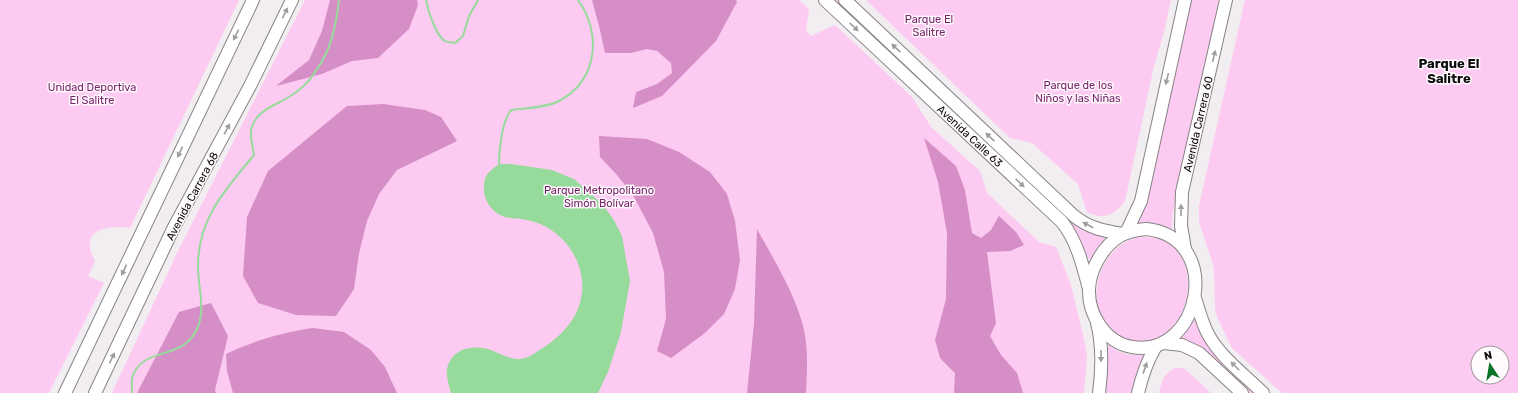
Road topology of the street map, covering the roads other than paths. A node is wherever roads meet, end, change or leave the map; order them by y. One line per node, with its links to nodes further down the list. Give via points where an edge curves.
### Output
1 (253, 0): 13 (main road, one-way to 13)
2 (292, 0): 14 (main road, Avenida Carrera 68, one-way to 2, via 174,227 250,86)
3 (826, 0): 9 (main road, Avenida Calle 63, one-way to 9, via 1062,222 1078,252)
4 (845, 0): 7 (main road, Avenida Calle 63, one-way to 4, via 1095,229 1073,215)
5 (1185, 0): 7 (main road, one-way to 7, via 1141,201)
6 (1226, 0): 8 (main road, Avenida Carrera 60, one-way to 6, via 1181,226 1182,192)
7 (1125, 234): 8 (main road, via 1146,229 1157,230 1175,239); 9 (main road, via 1109,244 1102,254 1094,269)
8 (1185, 249): 10 (main road, via 1194,272)
9 (1089, 289): 11 (main road)
10 (1195, 298): 12 (main road, via 1178,332); 18 (main road, one-way to 10, via 1213,342 1205,328)
11 (1096, 320): 12 (main road, via 1112,339 1122,344 1141,348); 15 (main road, one-way to 15, via 1102,355)
12 (1160, 344): 16 (main road, one-way to 12, via 1150,356); 17 (main road, via 1182,345 1199,353)
13 (65, 393)
14 (95, 393)
15 (1099, 393)
16 (1138, 393)
17 (1242, 393)
18 (1263, 393)

